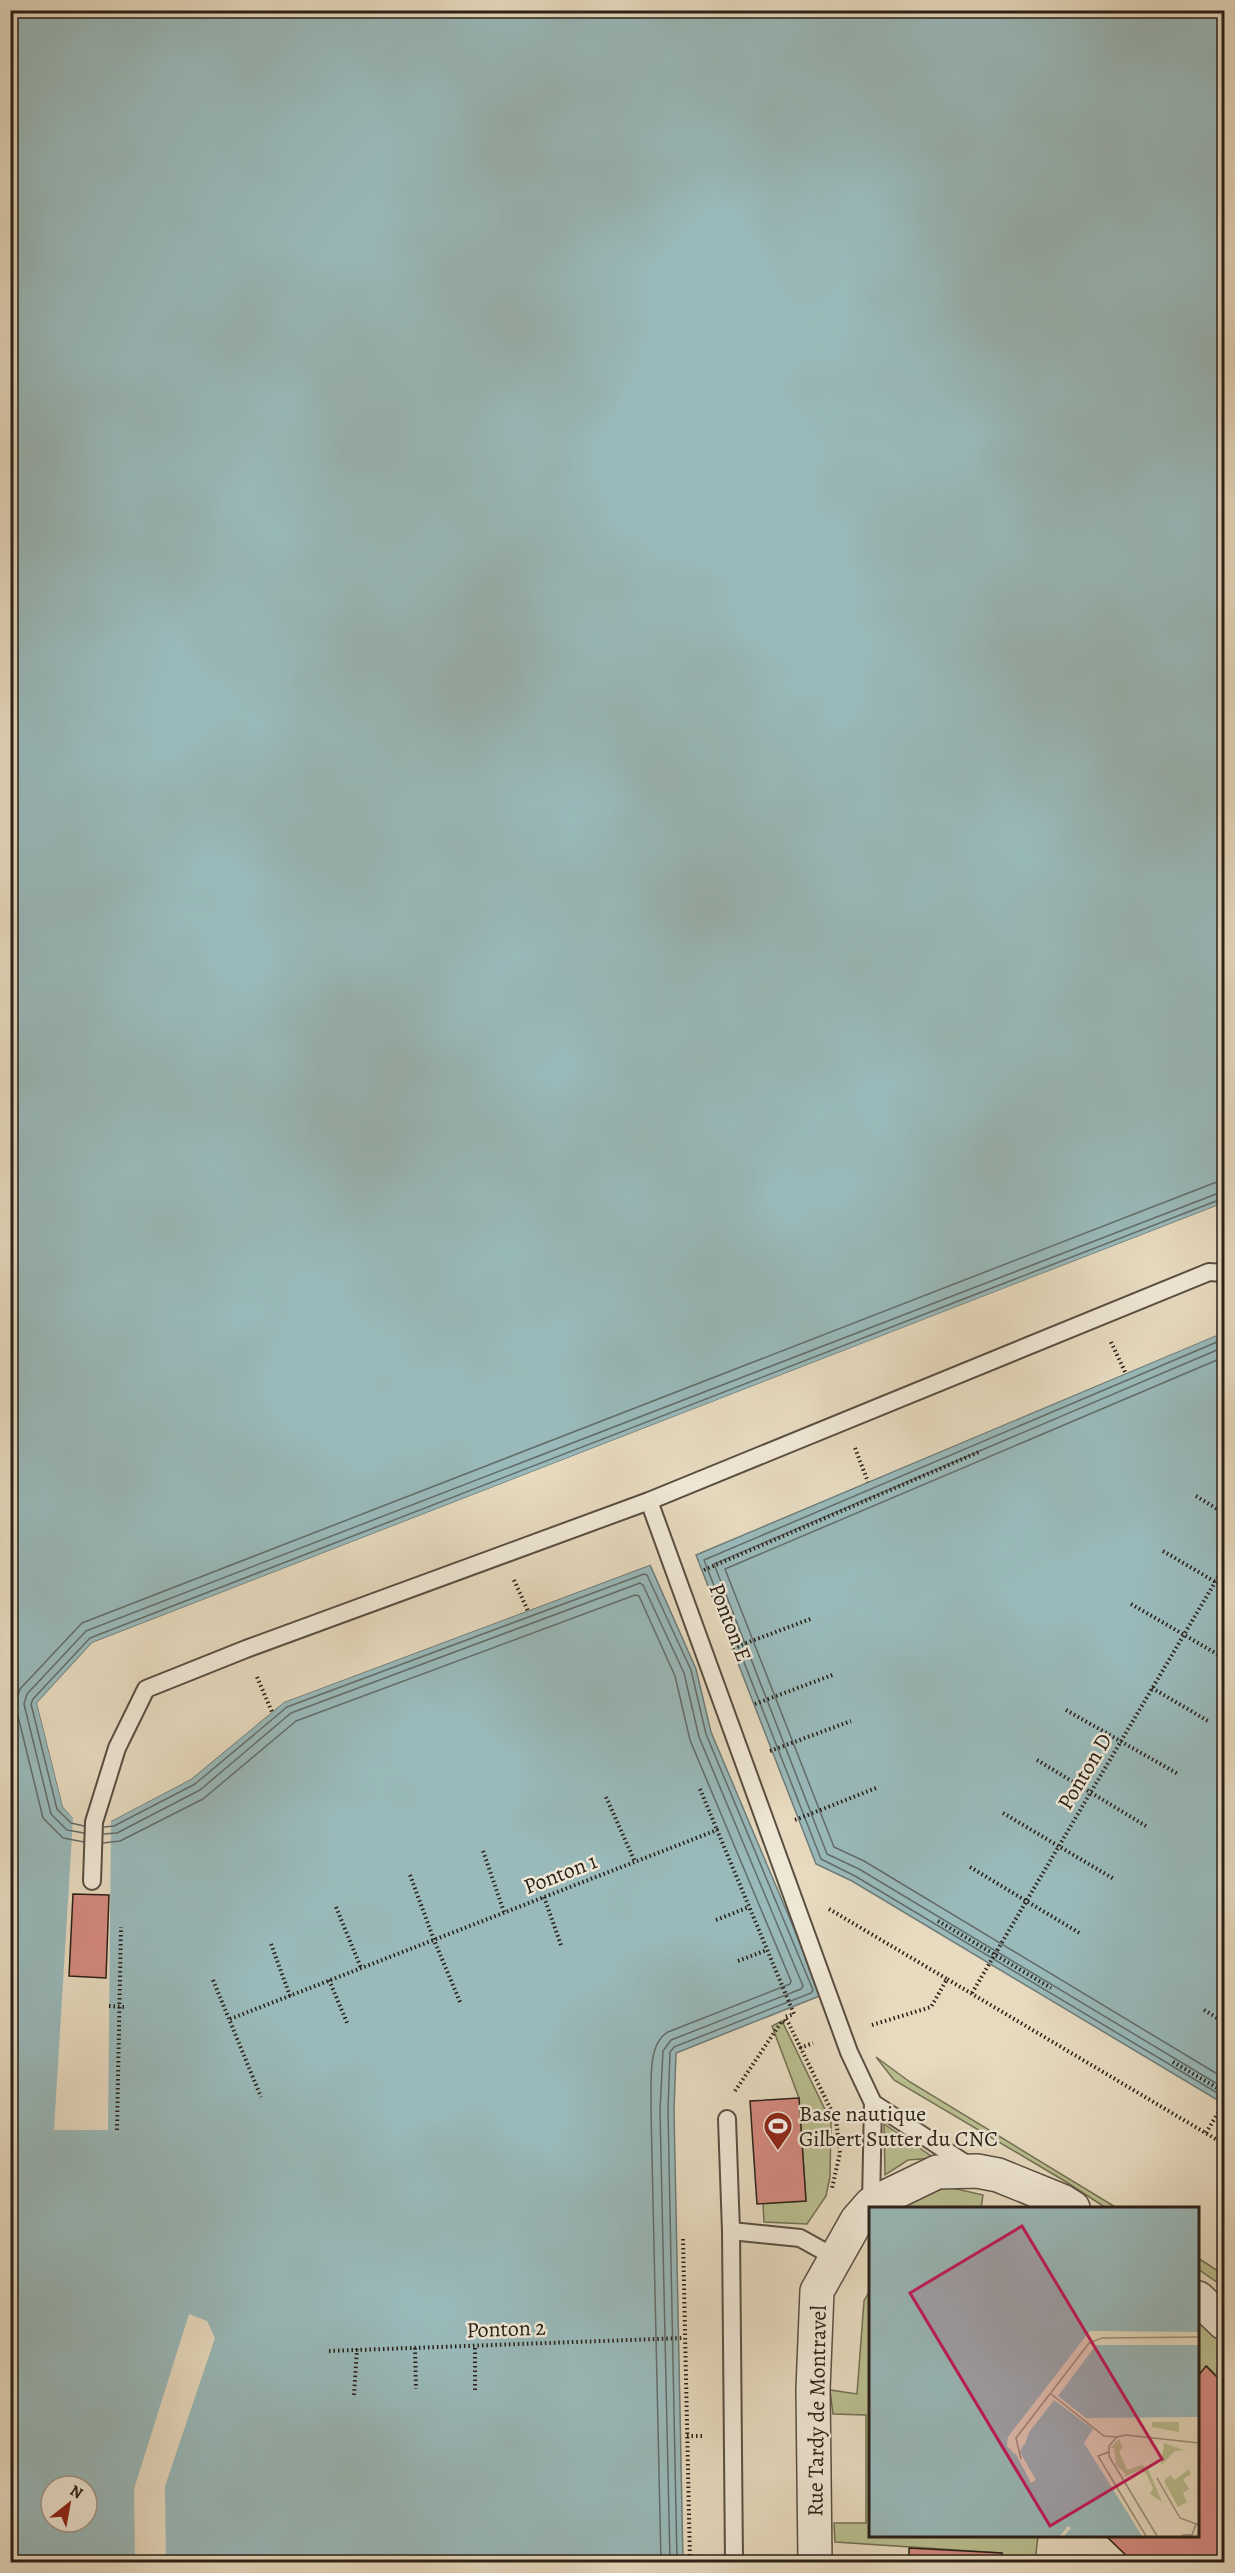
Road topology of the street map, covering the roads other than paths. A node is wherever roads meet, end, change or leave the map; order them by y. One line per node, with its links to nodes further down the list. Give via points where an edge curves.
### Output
1 (1224, 1273): 2 (lane, via 1209,1272)
2 (649, 1501): 3 (lane, via 146,1689 117,1748 94,1822); 4 (lane, via 843,2034)
3 (92, 1881)
4 (873, 2103): 6 (lane); 7 (lane)
5 (727, 2119): 9 (lane)
6 (976, 2171): 7 (street, Rue Tardy de Montravel, via 937,2172); 8 (street, Rue Tardy de Montravel, via 998,2175)
7 (871, 2204): 10 (street, Rue Tardy de Montravel, via 857,2220)
8 (1071, 2207)
9 (731, 2231): 10 (lane, via 800,2238); 13 (lane)
10 (836, 2258): 14 (street, Rue Tardy de Montravel, via 817,2291 813,2389)
11 (1199, 2300): 12 (street)
12 (1224, 2324)
13 (734, 2562)
14 (815, 2562)

